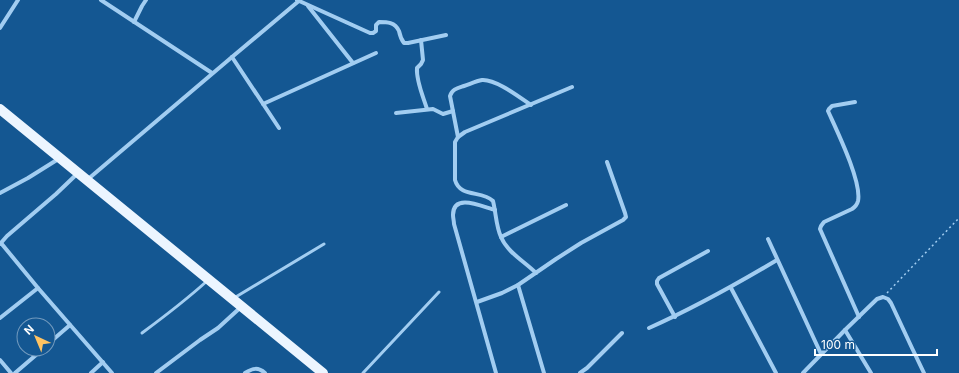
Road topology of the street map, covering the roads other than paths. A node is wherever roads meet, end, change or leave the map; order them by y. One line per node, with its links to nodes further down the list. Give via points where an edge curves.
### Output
1 (18, 0): 7 (street)
2 (101, 0): 6 (street)
3 (146, 0): 6 (street)
4 (298, 0): 5 (street); 11 (street)
5 (306, 5): 9 (street, via 370,33 376,31 379,22 390,22 398,29 404,43); 12 (street)
6 (134, 22): 13 (street)
7 (0, 28)
8 (446, 35): 9 (street)
9 (421, 40): 19 (street, via 423,60 417,71)
10 (376, 53): 12 (street)
11 (232, 57): 13 (street); 16 (street)
12 (353, 63): 16 (street)
13 (212, 73): 27 (street)
14 (572, 86): 17 (street)
15 (855, 102): 49 (street, via 832,106 828,111 856,179 858,201 852,209 824,222 820,229)
16 (263, 104): 22 (street)
17 (531, 105): 20 (street, via 499,84 481,80 452,92 450,96); 23 (street)
18 (0, 109): 24 (main road)
19 (427, 109): 20 (street, via 443,114); 21 (street)
20 (453, 111): 23 (street)
21 (396, 113)
22 (279, 128)
23 (458, 137): 30 (street, via 455,142 456,185 462,191 490,198)
24 (60, 158): 26 (main road); 28 (street)
25 (607, 162): 39 (street, via 626,217 556,258)
26 (78, 173): 27 (main road); 31 (street)
27 (87, 180): 40 (main road)
28 (0, 193)
29 (566, 205): 33 (street)
30 (495, 210): 33 (street); 46 (street, via 467,202 460,203 454,208 454,224)
31 (7, 236): 32 (street); 35 (street)
32 (0, 237)
33 (501, 237): 39 (street, via 514,255)
34 (768, 239): 38 (street)
35 (0, 244): 42 (street)
36 (324, 244): 45 (lane)
37 (708, 251): 48 (street, via 657,281)
38 (777, 260): 43 (street); 57 (street)
39 (536, 273): 41 (street)
40 (209, 280): 45 (main road); 54 (lane)
41 (518, 285): 46 (street); 71 (street)
42 (38, 288): 50 (street); 51 (street)
43 (731, 288): 48 (street); 73 (street)
44 (439, 292): 69 (lane)
45 (232, 299): 47 (main road)
46 (477, 302): 70 (street)
47 (242, 307): 61 (main road); 66 (street, via 218,328)
48 (675, 317): 52 (street)
49 (859, 317): 53 (street); 76 (street, via 877,299 888,299)
50 (0, 318)
51 (70, 325): 56 (street); 60 (street)
52 (649, 328)
53 (845, 330): 57 (street); 75 (street)
54 (142, 333)
55 (622, 333): 72 (street)
56 (56, 337)
57 (822, 354): 74 (street)
58 (34, 357): 63 (street)
59 (0, 360): 62 (street)
60 (103, 362): 64 (street); 65 (street)
61 (320, 372)
62 (11, 373)
63 (15, 373)
64 (91, 373)
65 (112, 373)
66 (156, 373)
67 (245, 373): 68 (street, via 257,368)
68 (265, 373)
69 (363, 373)
70 (496, 373)
71 (544, 373)
72 (580, 373)
73 (776, 373)
74 (803, 373)
75 (871, 373)
76 (924, 373)

